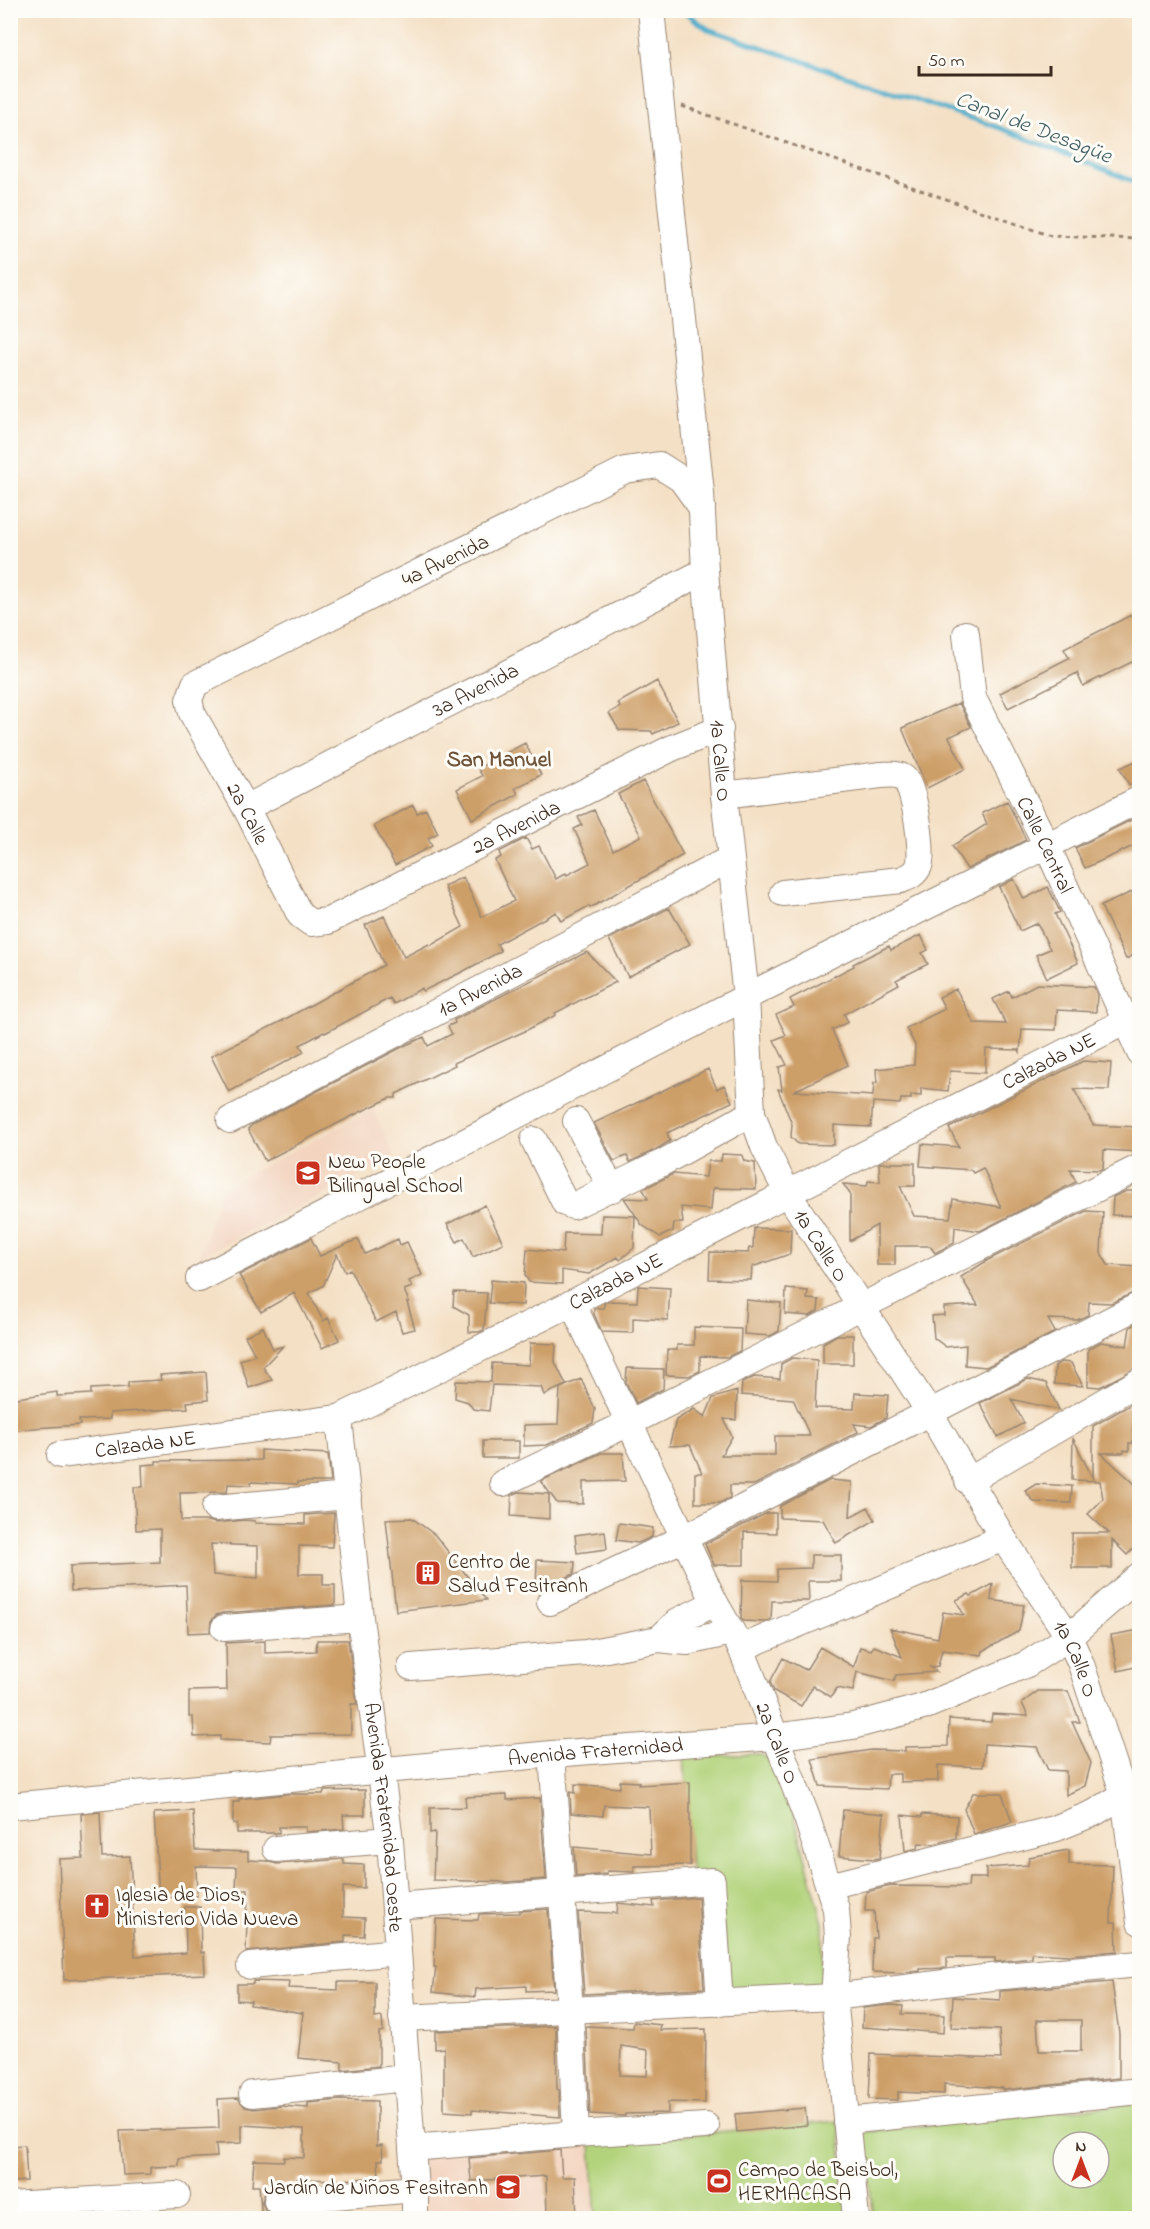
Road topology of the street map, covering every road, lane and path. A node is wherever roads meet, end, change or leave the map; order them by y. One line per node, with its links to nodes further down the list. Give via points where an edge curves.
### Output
1 (651, 10): 2 (street, 1a Calle O)
2 (659, 103): 3 (path, via 677,105 1051,236); 4 (street, 1a Calle O)
3 (1140, 239)
4 (702, 508): 5 (street, 1a Calle O); 7 (street, 4a Avenida, via 681,479 659,465 625,470 195,684)
5 (705, 571): 8 (street, 1a Calle O); 11 (street, 3a Avenida)
6 (966, 634): 12 (street, Calle Central, via 973,698)
7 (189, 700): 11 (street, 2a Calle, via 192,713)
8 (720, 729): 9 (street, 1a Calle O); 15 (street, 2a Avenida, via 672,748 328,921)
9 (724, 795): 13 (street, 1a Calle O); 14 (street, via 881,775 896,775 910,787 922,853 912,876)
10 (1140, 799): 12 (street)
11 (246, 808): 15 (street, 2a Calle, via 300,915)
12 (1047, 846): 16 (street); 17 (street, Calle Central)
13 (730, 859): 16 (street, 1a Calle O); 20 (street, 1a Avenida)
14 (783, 893)
15 (311, 923)
16 (746, 997): 19 (street, 1a Calle O); 26 (street)
17 (1132, 1018): 18 (street, Calle Central); 25 (street, Calzada NE)
18 (1140, 1053)
19 (752, 1113): 24 (street); 25 (street, 1a Calle O, via 764,1147)
20 (230, 1119)
21 (576, 1121): 24 (street)
22 (534, 1140): 24 (street, via 565,1203 573,1206)
23 (1140, 1167): 29 (street)
24 (612, 1189)
25 (788, 1192): 27 (street, Calzada NE); 29 (street, 1a Calle O)
26 (199, 1279)
27 (572, 1303): 32 (street, Calzada NE); 33 (street, 2a Calle O)
28 (1140, 1305): 31 (street)
29 (862, 1306): 31 (street, 1a Calle O); 33 (street)
30 (1140, 1381): 35 (street)
31 (930, 1413): 35 (street, 1a Calle O); 39 (street)
32 (339, 1418): 34 (street, Calzada NE); 37 (street, Avenida Fraternidad Oeste)
33 (629, 1423): 36 (street); 39 (street, 2a Calle O)
34 (60, 1455)
35 (968, 1481): 40 (street, 1a Calle O)
36 (503, 1483)
37 (348, 1496): 38 (street); 44 (street, Avenida Fraternidad Oeste)
38 (215, 1508)
39 (684, 1538): 42 (street); 43 (street, 2a Calle O)
40 (1003, 1538): 46 (street, 1a Calle O); 48 (street)
41 (1140, 1575): 46 (street, Avenida Fraternidad)
42 (550, 1602)
43 (715, 1603): 47 (street, via 678,1622); 48 (street, 2a Calle O)
44 (360, 1618): 45 (street); 52 (street, Avenida Fraternidad Oeste)
45 (224, 1628)
46 (1069, 1637): 50 (street, Avenida Fraternidad, via 1027,1664 923,1707 853,1726); 53 (street, 1a Calle O)
47 (660, 1639): 48 (street); 49 (street, via 586,1653)
48 (736, 1640): 50 (street, 2a Calle O)
49 (411, 1667)
50 (775, 1737): 51 (street, Avenida Fraternidad); 58 (street, 2a Calle O)
51 (552, 1754): 52 (street, Avenida Fraternidad); 59 (street)
52 (382, 1769): 54 (street, Avenida Fraternidad); 55 (street, Avenida Fraternidad Oeste)
53 (1132, 1790): 56 (street, 1a Calle O); 58 (street, via 1054,1829)
54 (10, 1806)
55 (390, 1840): 57 (street); 60 (street, Avenida Fraternidad Oeste)
56 (1135, 1842): 61 (street, 1a Calle O)
57 (276, 1850)
58 (830, 1886): 65 (street, 2a Calle O, via 838,1937)
59 (562, 1893): 60 (street); 66 (street, via 712,1881); 67 (street)
60 (394, 1906): 62 (street, Avenida Fraternidad Oeste)
61 (1140, 1922)
62 (398, 1952): 64 (street); 68 (street, Avenida Fraternidad Oeste)
63 (1140, 1964): 65 (street)
64 (250, 1966)
65 (834, 1997): 66 (street); 72 (street, 2a Calle O)
66 (720, 2003): 67 (street)
67 (570, 2010): 68 (street); 74 (street)
68 (402, 2018): 69 (street, Avenida Fraternidad Oeste)
69 (407, 2078): 71 (street); 75 (street, Avenida Fraternidad Oeste)
70 (1140, 2091): 72 (street)
71 (252, 2094)
72 (846, 2121): 81 (street, 2a Calle O)
73 (706, 2126): 74 (street)
74 (576, 2134): 75 (street)
75 (412, 2148): 76 (street, Avenida Fraternidad Oeste)
76 (415, 2189): 78 (street); 80 (street, Avenida Fraternidad Oeste)
77 (177, 2195): 79 (street)
78 (277, 2201)
79 (10, 2205)
80 (415, 2218)
81 (856, 2218)

